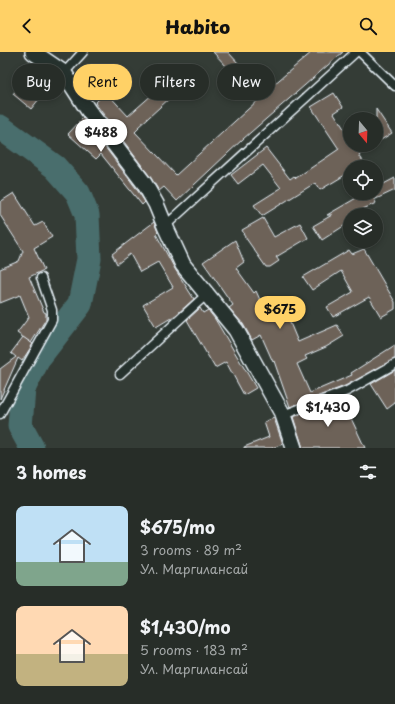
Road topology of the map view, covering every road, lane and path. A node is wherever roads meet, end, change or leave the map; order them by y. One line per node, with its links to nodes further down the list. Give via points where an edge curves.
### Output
1 (33, 52): 5 (street)
2 (83, 52): 6 (lane)
3 (356, 52): 9 (lane)
4 (360, 52): 8 (lane)
5 (51, 64)
6 (65, 72)
7 (65, 75): 9 (street, via 88,110 144,182)
8 (395, 86)
9 (165, 226): 11 (street, via 183,265)
10 (42, 278): 14 (lane, via 52,310 52,320)
11 (207, 294): 13 (lane); 15 (street, via 236,330)
12 (395, 364): 15 (lane, via 347,391)
13 (120, 374)
14 (0, 414)
15 (284, 415): 16 (street)
16 (294, 448)

